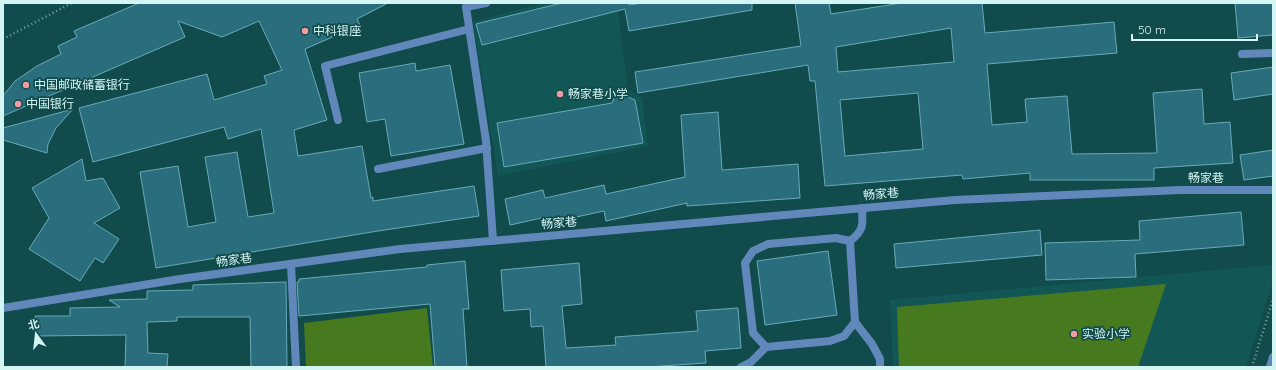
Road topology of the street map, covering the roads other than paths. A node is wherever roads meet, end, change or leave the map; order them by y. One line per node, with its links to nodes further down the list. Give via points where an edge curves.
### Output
1 (486, 3): 2 (street, via 466,7)
2 (469, 29): 5 (street, via 325,66); 6 (street)
3 (1273, 53): 4 (street)
4 (1242, 54)
5 (338, 120)
6 (487, 148): 7 (street); 10 (street)
7 (378, 169)
8 (1273, 190): 9 (street, 畅家巷, via 1180,190 955,200)
9 (862, 208): 10 (street, 畅家巷); 11 (street, via 863,225 858,235)
10 (493, 241): 12 (street, 畅家巷, via 400,249)
11 (850, 241): 14 (street); 15 (street, via 836,238 768,244 753,251 745,263 753,333)
12 (292, 264): 13 (street, 畅家巷, via 180,279); 17 (street)
13 (3, 308)
14 (855, 322): 15 (street, via 844,336 830,341); 19 (street, via 872,344 880,359)
15 (766, 347): 18 (street, via 751,362)
16 (1273, 357): 20 (street)
17 (296, 367)
18 (741, 367)
19 (880, 367)
20 (1270, 367)

